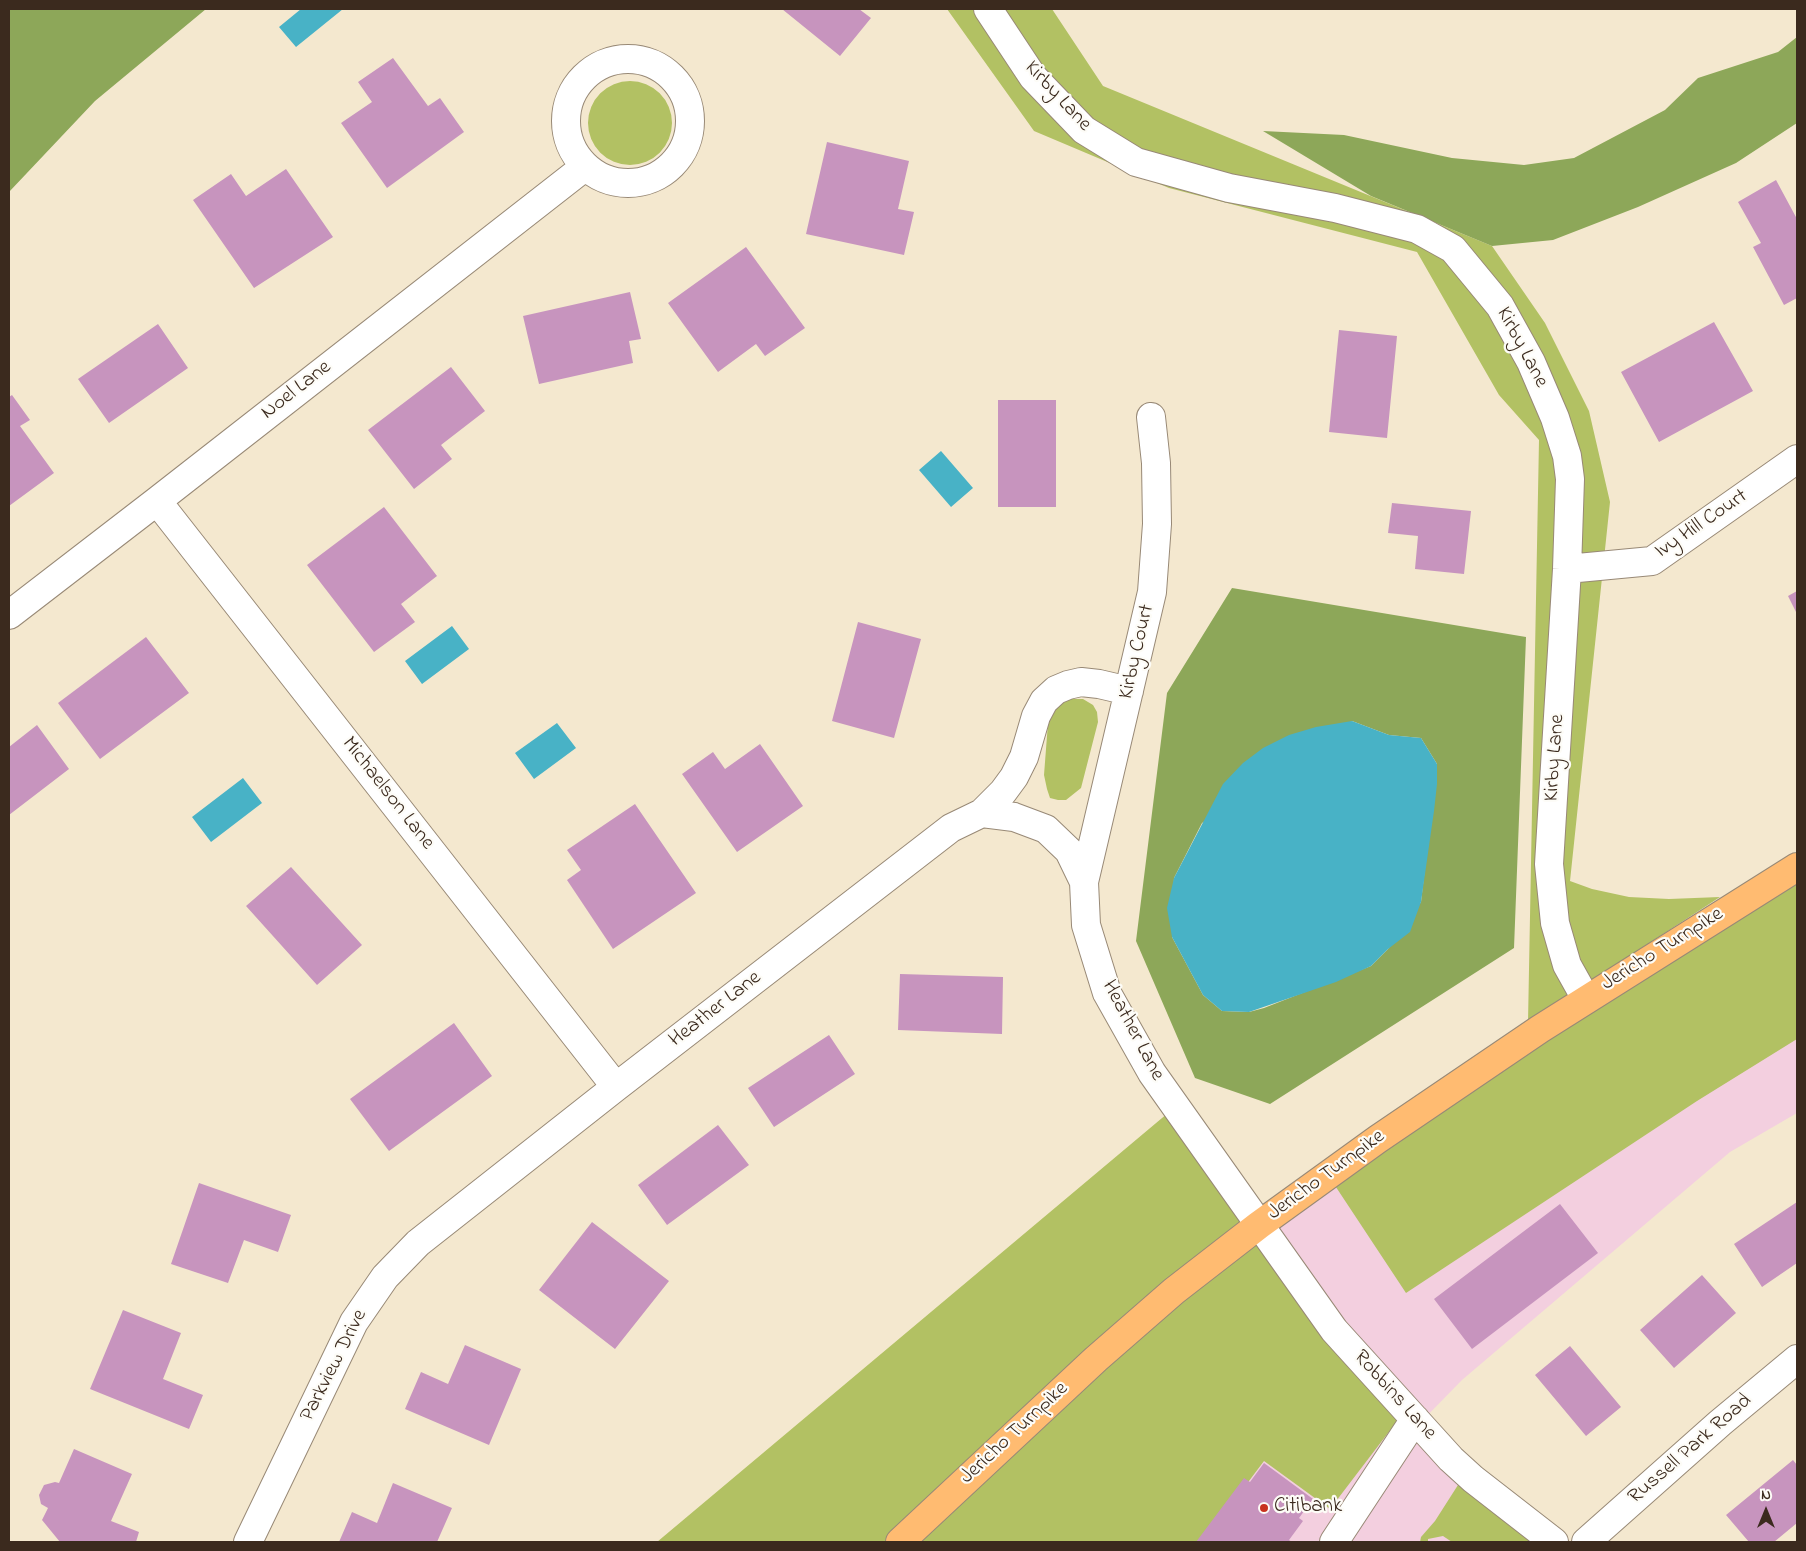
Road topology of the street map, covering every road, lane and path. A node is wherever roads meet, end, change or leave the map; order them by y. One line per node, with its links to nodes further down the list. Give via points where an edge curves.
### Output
1 (988, 9): 6 (street, Kirby Lane, via 1033,77 1084,130 1136,162 1230,188 1335,208 1417,229 1453,249 1500,306 1531,362 1555,418 1567,456 1570,479)
2 (584, 166): 2 (street, via 601,178 622,183 644,182 664,172 679,157 688,138 690,116 684,96 672,77 656,66 638,60 618,60 600,66 584,77 572,93 566,112 566,131 572,150); 5 (street, Noel Lane)
3 (1151, 417): 8 (street, Kirby Court, via 1157,524 1152,592)
4 (1797, 459): 6 (street, Ivy Hill Court, via 1652,561)
5 (157, 501): 7 (street, Noel Lane); 13 (street, Michaelson Lane)
6 (1567, 569): 12 (street, Kirby Lane, via 1549,864 1555,923 1567,964)
7 (9, 615)
8 (1129, 691): 9 (street, Heather Lane, via 1081,682 1056,690 1044,700 1036,716 1024,757 1014,777); 11 (street, Kirby Court)
9 (982, 813): 11 (street, Heather Lane, via 1014,817 1046,829 1069,851); 13 (street, Heather Lane, via 951,828)
10 (1797, 867): 12 (main road, Jericho Turnpike)
11 (1084, 882): 15 (street, Heather Lane, via 1086,925 1107,993 1152,1073)
12 (1586, 999): 15 (main road, Jericho Turnpike, via 1378,1139)
13 (616, 1087): 14 (street, Heather Lane)
14 (455, 1214): 18 (street, Parkview Drive, via 418,1243 385,1277 354,1322)
15 (1259, 1225): 17 (street, Robbins Lane, via 1334,1330); 19 (main road, Jericho Turnpike, via 1174,1291 1096,1359)
16 (1797, 1359): 22 (street, Russell Park Road)
17 (1416, 1420): 20 (street); 21 (street, Robbins Lane, via 1473,1479)
18 (248, 1542)
19 (900, 1542)
20 (1334, 1542)
21 (1554, 1542)
22 (1586, 1542)

